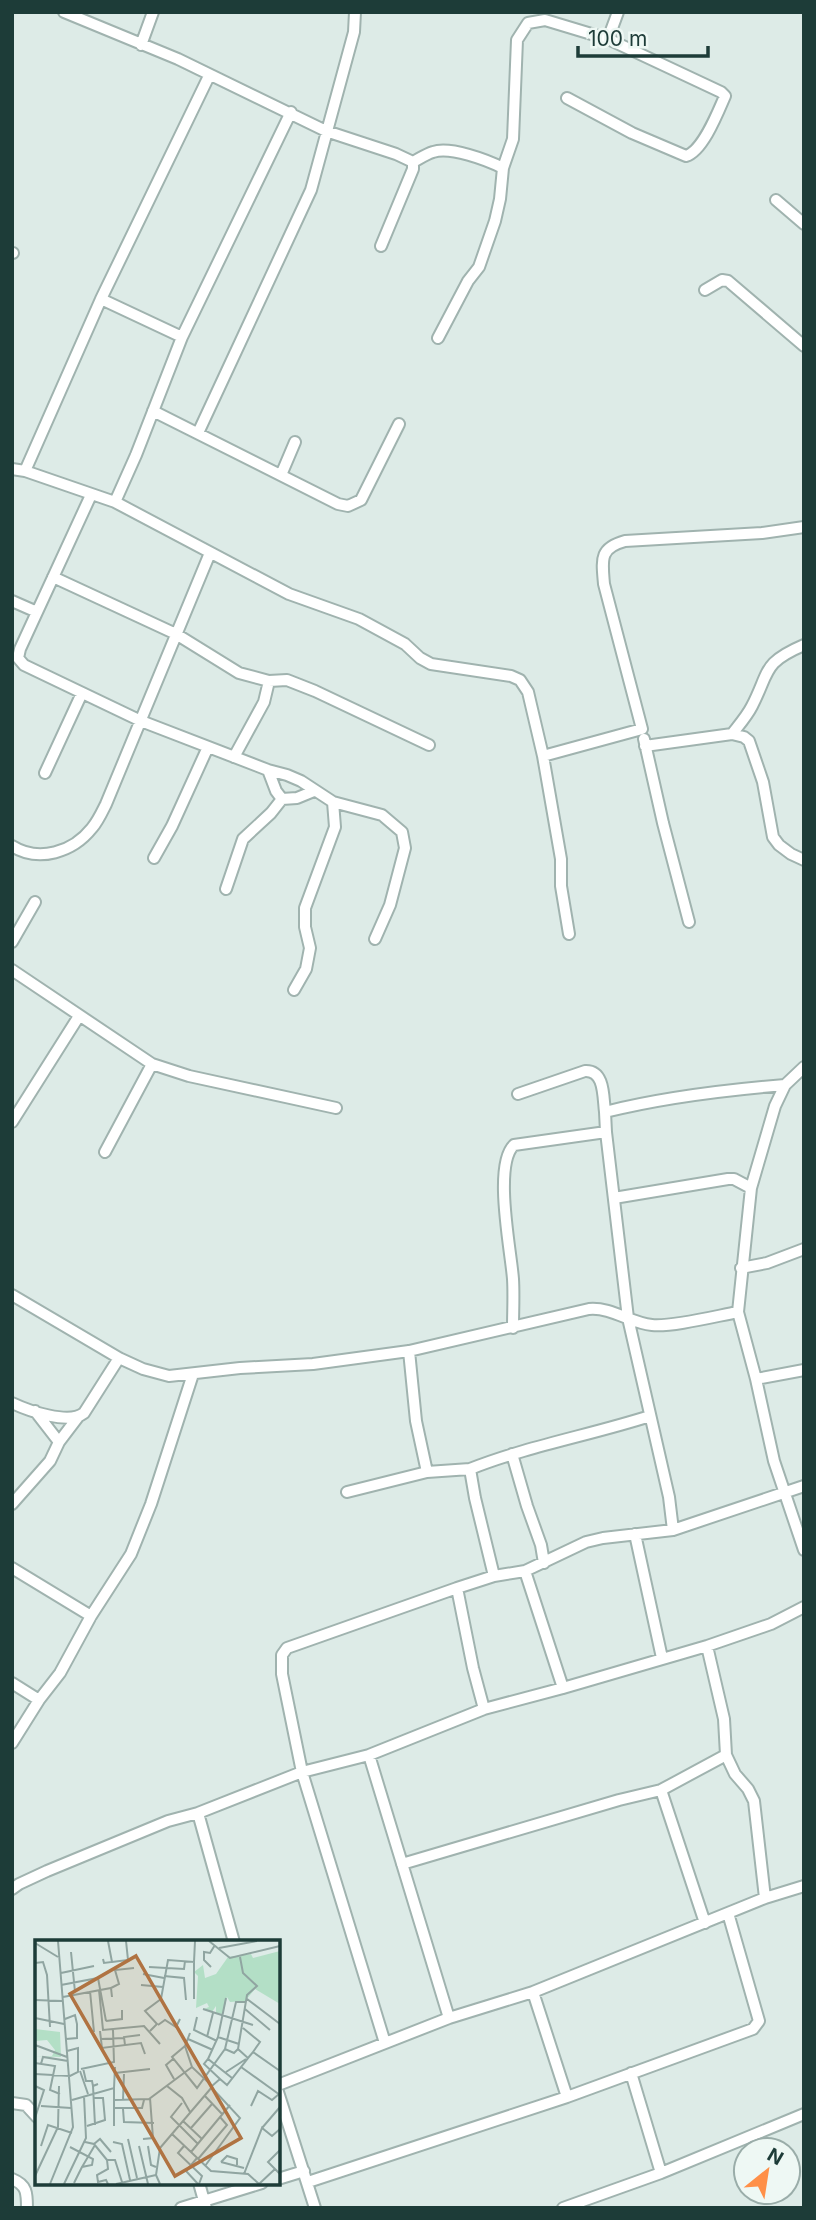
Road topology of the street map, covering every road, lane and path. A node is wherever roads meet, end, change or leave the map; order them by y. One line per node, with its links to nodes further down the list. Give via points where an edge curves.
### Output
1 (64, 12): 6 (street)
2 (153, 12): 6 (street)
3 (355, 12): 10 (street, via 354,32)
4 (618, 12): 5 (street)
5 (608, 39): 8 (street, via 725,96 695,152 686,156 674,152); 12 (street, via 545,20 528,23 517,40 513,139)
6 (141, 45): 7 (street)
7 (209, 76): 9 (street); 17 (street)
8 (567, 98)
9 (290, 112): 10 (street); 18 (street)
10 (326, 131): 11 (street); 23 (street, via 311,190)
11 (413, 162): 12 (street, via 435,151 450,151); 15 (street)
12 (503, 168): 19 (street, via 495,221 479,267)
13 (776, 200): 14 (street)
14 (804, 224)
15 (381, 246)
16 (705, 290): 20 (street, via 728,281)
17 (101, 299): 18 (street); 26 (street)
18 (182, 337): 21 (street)
19 (438, 338)
20 (804, 346)
21 (153, 411): 23 (street); 29 (street)
22 (399, 424): 27 (street, via 355,504 338,504)
23 (198, 433): 27 (street)
24 (295, 442): 27 (street)
25 (12, 469): 26 (street)
26 (25, 471): 28 (street)
27 (281, 474)
28 (91, 495): 29 (street); 32 (street)
29 (114, 502): 31 (street)
30 (804, 527): 40 (street, via 625,541 606,550 604,584)
31 (210, 553): 35 (street); 45 (street, via 289,594 359,619 431,664 520,680 528,692)
32 (53, 577): 34 (street); 35 (street)
33 (12, 601): 34 (street)
34 (37, 612): 38 (street, via 18,658)
35 (176, 634): 37 (street, via 225,666); 39 (street)
36 (804, 645): 41 (street, via 786,653 765,672 751,707)
37 (269, 681): 42 (street, via 287,680 316,691); 46 (street, via 264,702)
38 (82, 693): 39 (street); 48 (street)
39 (141, 721): 44 (street); 52 (street, via 92,829 72,846 50,855 27,854)
40 (642, 729): 43 (street); 45 (street)
41 (732, 734): 43 (street); 54 (street, via 749,741 774,837)
42 (429, 745)
43 (645, 746): 57 (street)
44 (208, 747): 46 (street); 53 (street)
45 (543, 756): 58 (street)
46 (234, 757): 47 (street)
47 (268, 770): 49 (street); 50 (street)
48 (45, 773)
49 (314, 791): 50 (street); 51 (street)
50 (282, 799): 55 (street, via 243,839)
51 (333, 802): 59 (street, via 382,815 402,832 405,848 390,905); 62 (street, via 335,827 305,908 310,948 306,969)
52 (12, 846)
53 (155, 858)
54 (804, 860)
55 (226, 889)
56 (35, 902): 60 (street)
57 (689, 922)
58 (569, 934)
59 (374, 939)
60 (12, 942)
61 (12, 970): 63 (street)
62 (294, 990)
63 (79, 1016): 64 (street); 70 (street)
64 (152, 1064): 68 (street); 72 (street)
65 (804, 1067): 66 (street)
66 (785, 1085): 69 (street, via 726,1090); 73 (street)
67 (518, 1094): 69 (street, via 591,1071 601,1081)
68 (336, 1108)
69 (605, 1112): 71 (street)
70 (12, 1122)
71 (606, 1132): 74 (street); 80 (street, via 514,1145 509,1152 503,1189)
72 (105, 1152)
73 (751, 1188): 74 (street, via 728,1179); 76 (street)
74 (614, 1198): 79 (street)
75 (804, 1249): 76 (street)
76 (741, 1268): 78 (street)
77 (12, 1296): 82 (street)
78 (738, 1311): 79 (street, via 666,1325); 85 (street)
79 (628, 1318): 80 (street, via 589,1309); 88 (street)
80 (513, 1328): 81 (street)
81 (409, 1351): 84 (street); 93 (street)
82 (119, 1358): 84 (street, via 156,1374); 89 (street)
83 (804, 1370): 85 (street)
84 (193, 1374): 107 (street, via 142,1528 131,1554)
85 (756, 1379): 96 (street)
86 (12, 1403): 87 (street)
87 (35, 1411): 89 (street); 90 (street)
88 (650, 1416): 91 (street); 98 (street)
89 (78, 1417): 90 (street)
90 (59, 1442): 97 (street, via 50,1461)
91 (512, 1454): 92 (street); 101 (street)
92 (470, 1469): 93 (street); 104 (street)
93 (427, 1472): 95 (street)
94 (804, 1486): 96 (street)
95 (347, 1492)
96 (785, 1492): 98 (street); 100 (street)
97 (12, 1504)
98 (673, 1531): 99 (street)
99 (635, 1534): 101 (street, via 586,1542); 109 (street)
100 (804, 1550)
101 (544, 1563): 103 (street)
102 (12, 1568): 107 (street)
103 (525, 1571): 104 (street); 111 (street)
104 (494, 1576): 105 (street)
105 (457, 1588): 113 (street); 117 (street, via 287,1648 282,1655 282,1674)
106 (804, 1607): 108 (street)
107 (91, 1616): 112 (street)
108 (707, 1646): 109 (street); 116 (street, via 724,1719)
109 (662, 1658): 111 (street)
110 (12, 1682): 112 (street)
111 (563, 1688): 113 (street)
112 (39, 1700): 114 (street)
113 (484, 1709): 115 (street)
114 (12, 1743)
115 (369, 1755): 117 (street); 120 (street)
116 (726, 1755): 118 (street); 123 (street, via 754,1801)
117 (302, 1772): 119 (street); 129 (street)
118 (661, 1790): 120 (street); 125 (street)
119 (198, 1813): 122 (street, via 168,1821); 126 (street)
120 (402, 1864): 128 (street)
121 (804, 1886): 123 (street)
122 (12, 1889)
123 (765, 1898): 124 (street)
124 (728, 1913): 125 (street); 130 (street, via 757,2025)
125 (705, 1923): 127 (street)
126 (233, 1940)
127 (533, 1992): 128 (street); 132 (street)
128 (449, 2018): 129 (street)
129 (384, 2043): 131 (street)
130 (631, 2073): 132 (street); 137 (street)
131 (280, 2084)
132 (567, 2097): 138 (street)
133 (280, 2098): 138 (street)
134 (12, 2103): 136 (street, via 26,2105)
135 (804, 2114): 137 (street)
136 (35, 2116)
137 (661, 2173): 147 (street)
138 (306, 2177): 140 (street); 146 (street)
139 (12, 2179): 144 (street, via 27,2190)
140 (280, 2179)
141 (200, 2185): 143 (street)
142 (257, 2185): 143 (street)
143 (205, 2204): 145 (street)
144 (27, 2208)
145 (181, 2208)
146 (315, 2208)
147 (563, 2208)

